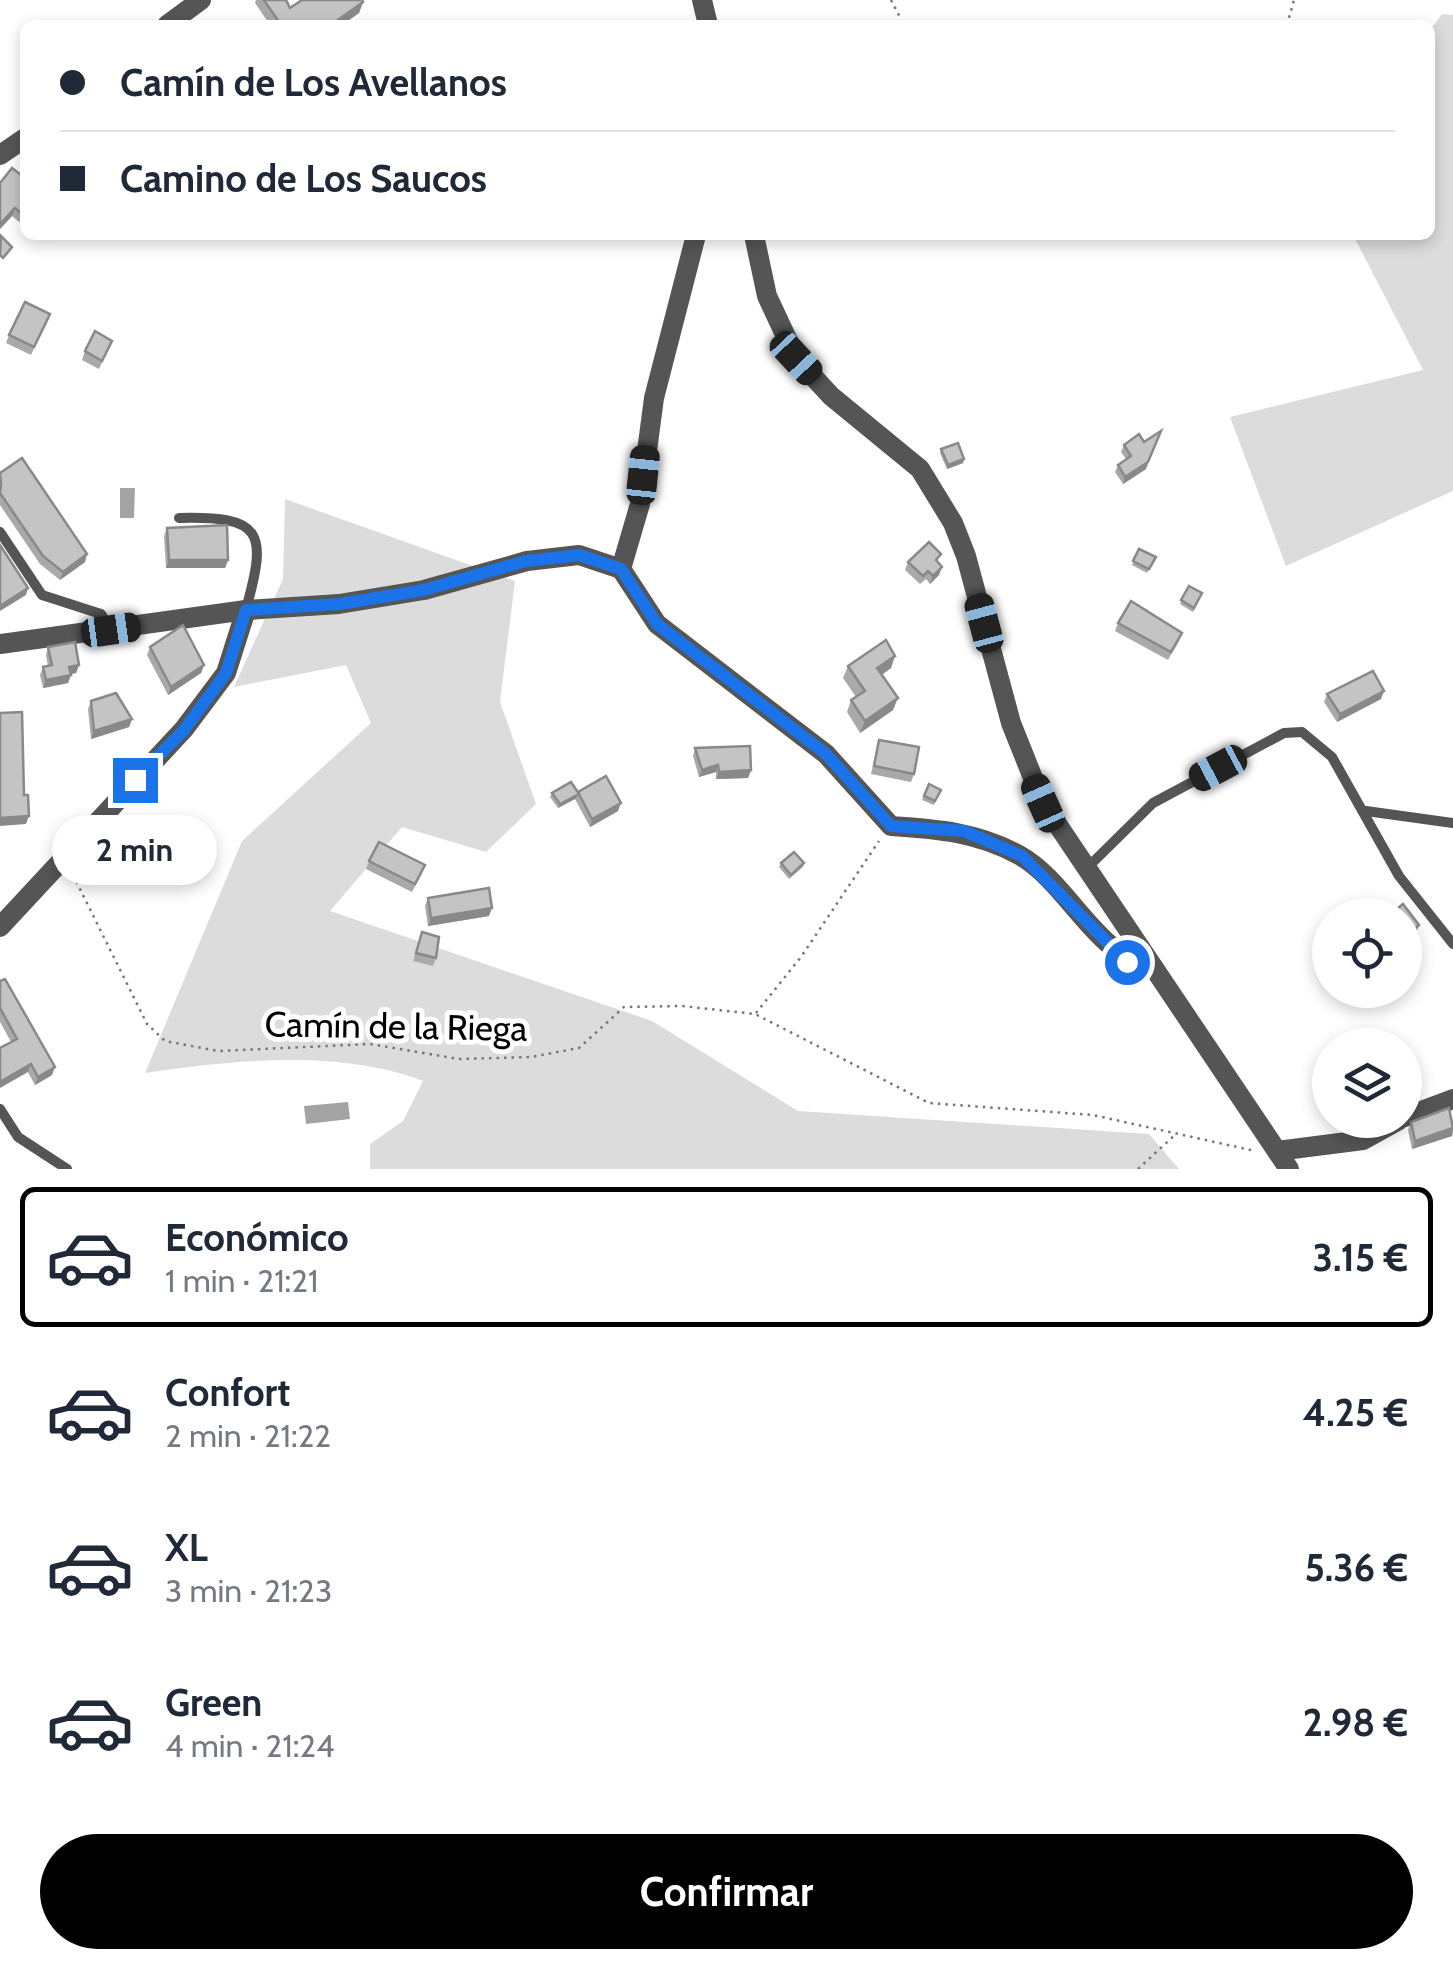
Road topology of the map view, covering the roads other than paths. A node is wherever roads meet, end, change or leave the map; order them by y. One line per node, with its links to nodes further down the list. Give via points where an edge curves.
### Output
1 (201, 0): 2 (street)
2 (174, 20)
3 (695, 240): 7 (street, via 654,398 640,504)
4 (755, 240): 13 (street, via 767,296 796,358 920,469 952,523 1026,763)
5 (179, 518): 8 (lane, via 231,517 250,529 258,546)
6 (0, 532): 9 (lane, via 42,595 101,614)
7 (621, 569): 8 (street, via 579,555 526,561 424,590); 16 (street, via 657,624 826,754 891,826 964,831 1022,856 1127,962)
8 (246, 610): 9 (street); 14 (street, via 226,673 205,701)
9 (111, 630): 10 (street)
10 (0, 644)
11 (1366, 811): 12 (lane); 13 (lane, via 1313,738 1284,733 1152,803); 15 (lane, via 1399,876)
12 (1453, 823)
13 (1086, 869): 16 (street)
14 (0, 927)
15 (1453, 944)
16 (1153, 967): 21 (street)
17 (1453, 1100): 19 (street)
18 (0, 1109): 22 (lane, via 18,1137)
19 (1422, 1111)
20 (1367, 1138): 21 (street)
21 (1283, 1160)
22 (67, 1169)

